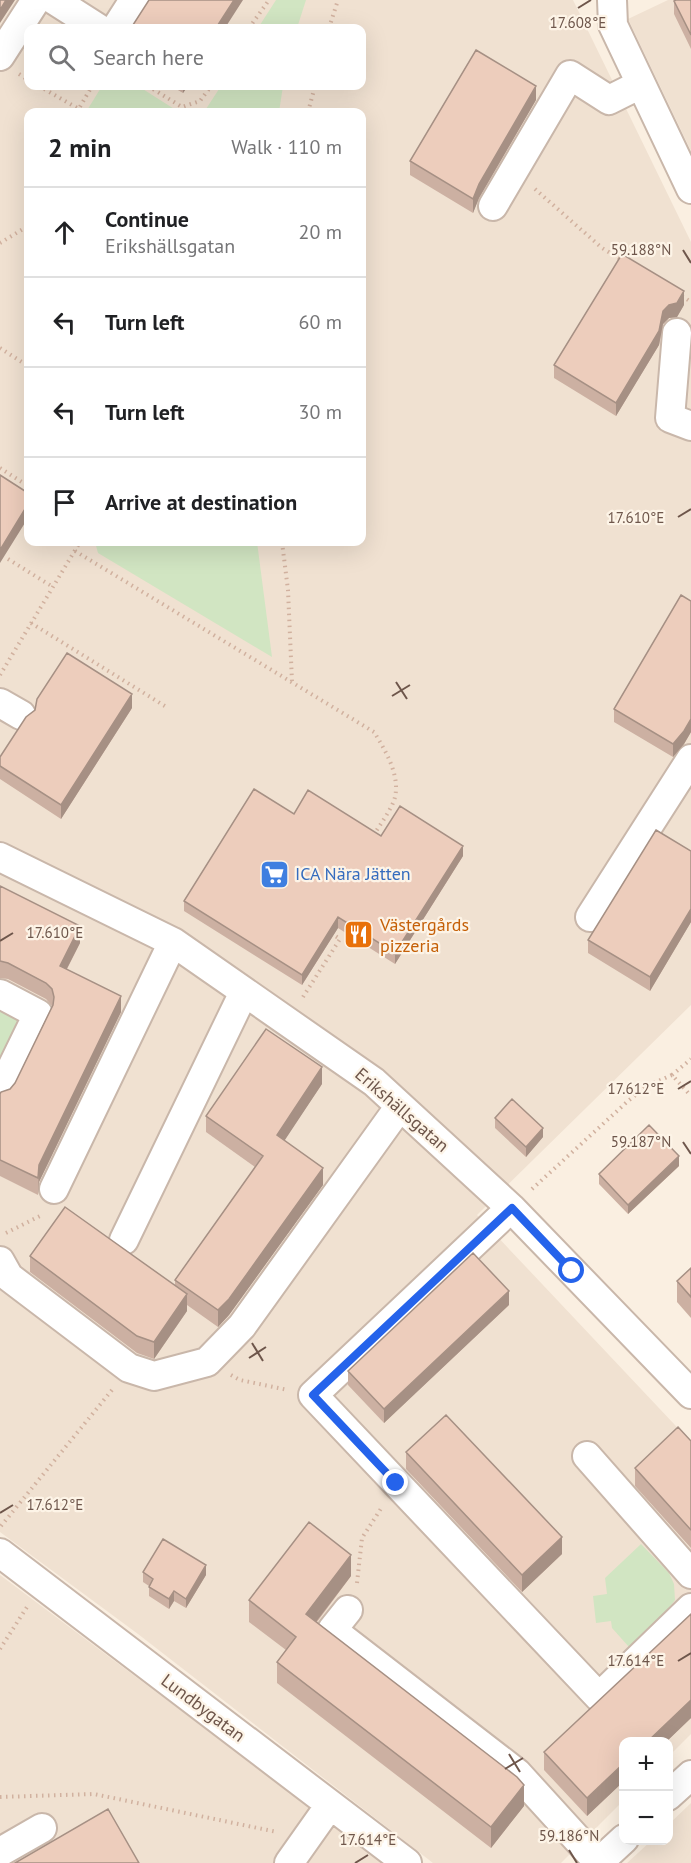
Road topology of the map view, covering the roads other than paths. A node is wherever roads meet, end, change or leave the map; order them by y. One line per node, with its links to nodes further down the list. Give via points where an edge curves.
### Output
1 (36, 0): 7 (street)
2 (54, 0): 5 (street)
3 (134, 0): 6 (street)
4 (612, 0): 8 (street, via 613,25)
5 (92, 24)
6 (119, 24)
7 (0, 56)
8 (641, 84): 9 (street); 10 (street, via 609,100 570,75)
9 (691, 189)
10 (493, 206)
11 (677, 333): 12 (street, via 670,417)
12 (691, 426)
13 (691, 759): 15 (street)
14 (0, 857): 16 (street, Erikshällsgatan)
15 (590, 917)
16 (173, 942): 17 (street, Erikshällsgatan); 21 (street)
17 (244, 992): 20 (street, Erikshällsgatan, via 374,1082); 23 (street)
18 (0, 994): 19 (street, via 38,1014)
19 (0, 1092)
20 (400, 1106): 22 (street, Erikshällsgatan); 24 (street, via 242,1326 207,1362 154,1376 129,1368 9,1277)
21 (54, 1189)
22 (521, 1198): 25 (street, Erikshällsgatan); 29 (street, via 313,1395 599,1697)
23 (124, 1240)
24 (0, 1261)
25 (691, 1394)
26 (586, 1456): 28 (street)
27 (0, 1553): 33 (street, Lundbygatan)
28 (691, 1574)
29 (691, 1608)
30 (348, 1610): 39 (street, via 332,1630 517,1773)
31 (691, 1775): 32 (street)
32 (673, 1792)
33 (330, 1805): 37 (street); 38 (street, Lundbygatan)
34 (42, 1828): 36 (street)
35 (619, 1844): 39 (street)
36 (0, 1852)
37 (288, 1863)
38 (407, 1863)
39 (599, 1863)

